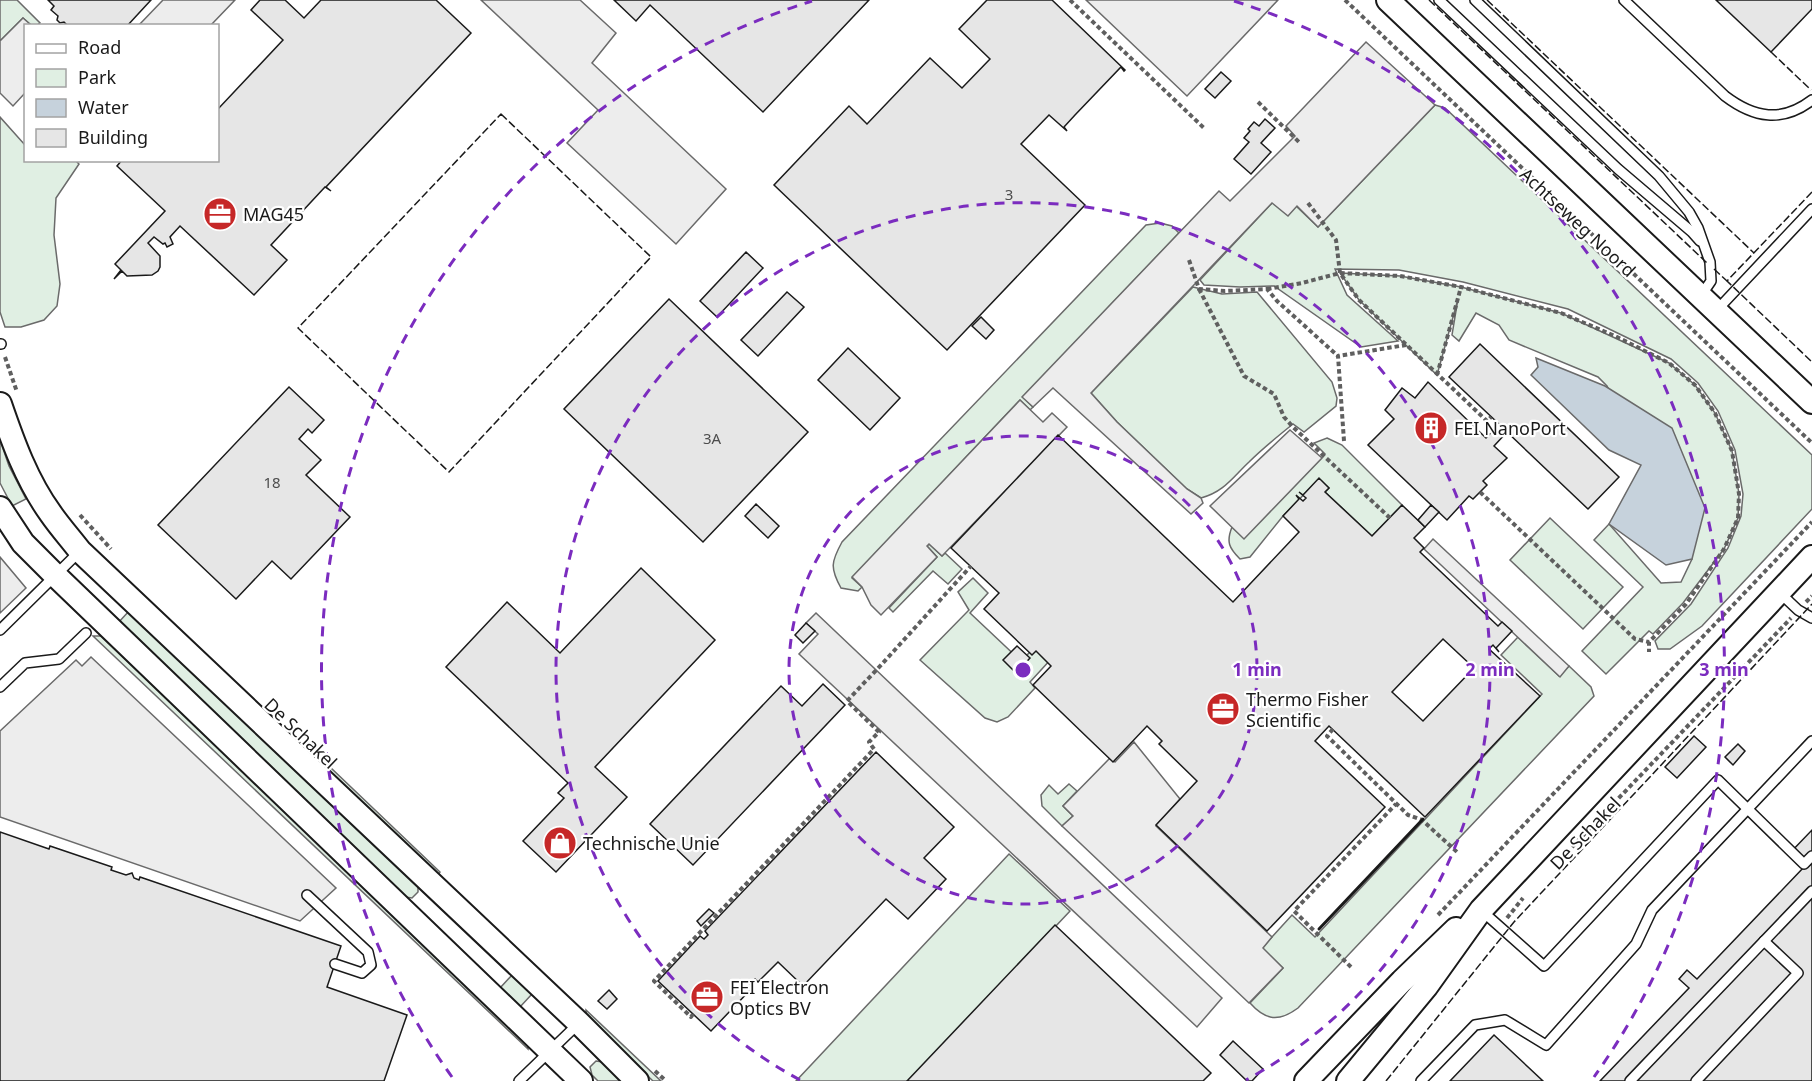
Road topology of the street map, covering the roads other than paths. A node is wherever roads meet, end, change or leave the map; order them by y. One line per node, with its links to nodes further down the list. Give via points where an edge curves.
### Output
1 (1388, 0): 8 (street, Achtseweg Noord)
2 (1439, 0): 7 (lane, via 1618,169 1692,232)
3 (1475, 0): 7 (lane, via 1659,176 1689,212)
4 (1624, 0): 5 (lane, via 1742,109 1760,115 1780,115)
5 (1812, 100)
6 (1812, 209): 8 (lane)
7 (1706, 251): 8 (lane, via 1711,266)
8 (1708, 304): 9 (street, Achtseweg Noord)
9 (1812, 402)
10 (10, 403): 12 (street, De Schakel, via 14,445 30,479)
11 (0, 508): 14 (street, via 22,543)
12 (80, 551): 14 (lane); 29 (street, De Schakel)
13 (1812, 557): 15 (street, De Schakel)
14 (56, 576): 17 (lane); 30 (street)
15 (1779, 592): 16 (lane); 26 (street, De Schakel)
16 (1812, 618)
17 (0, 630)
18 (86, 633): 19 (lane, via 59,659 25,663)
19 (0, 687)
20 (1812, 741): 36 (lane, via 1652,910 1636,944 1546,1045 1505,1020 1475,1025)
21 (1812, 856): 22 (lane)
22 (1804, 864): 23 (lane); 26 (lane, via 1718,780 1544,966)
23 (1812, 871)
24 (1812, 891): 27 (lane)
25 (307, 895): 28 (lane, via 368,952 371,965 362,973)
26 (1481, 910): 34 (street, De Schakel, via 1446,937); 35 (street, De Schakel, via 1426,987)
27 (1764, 941): 37 (lane); 38 (lane, via 1798,973)
28 (335, 964)
29 (579, 1023): 30 (lane); 31 (street, De Schakel)
30 (550, 1051): 32 (lane); 33 (street)
31 (643, 1073)
32 (519, 1081)
33 (581, 1081)
34 (1306, 1081)
35 (1348, 1081)
36 (1421, 1081)
37 (1630, 1081)
38 (1696, 1081)

